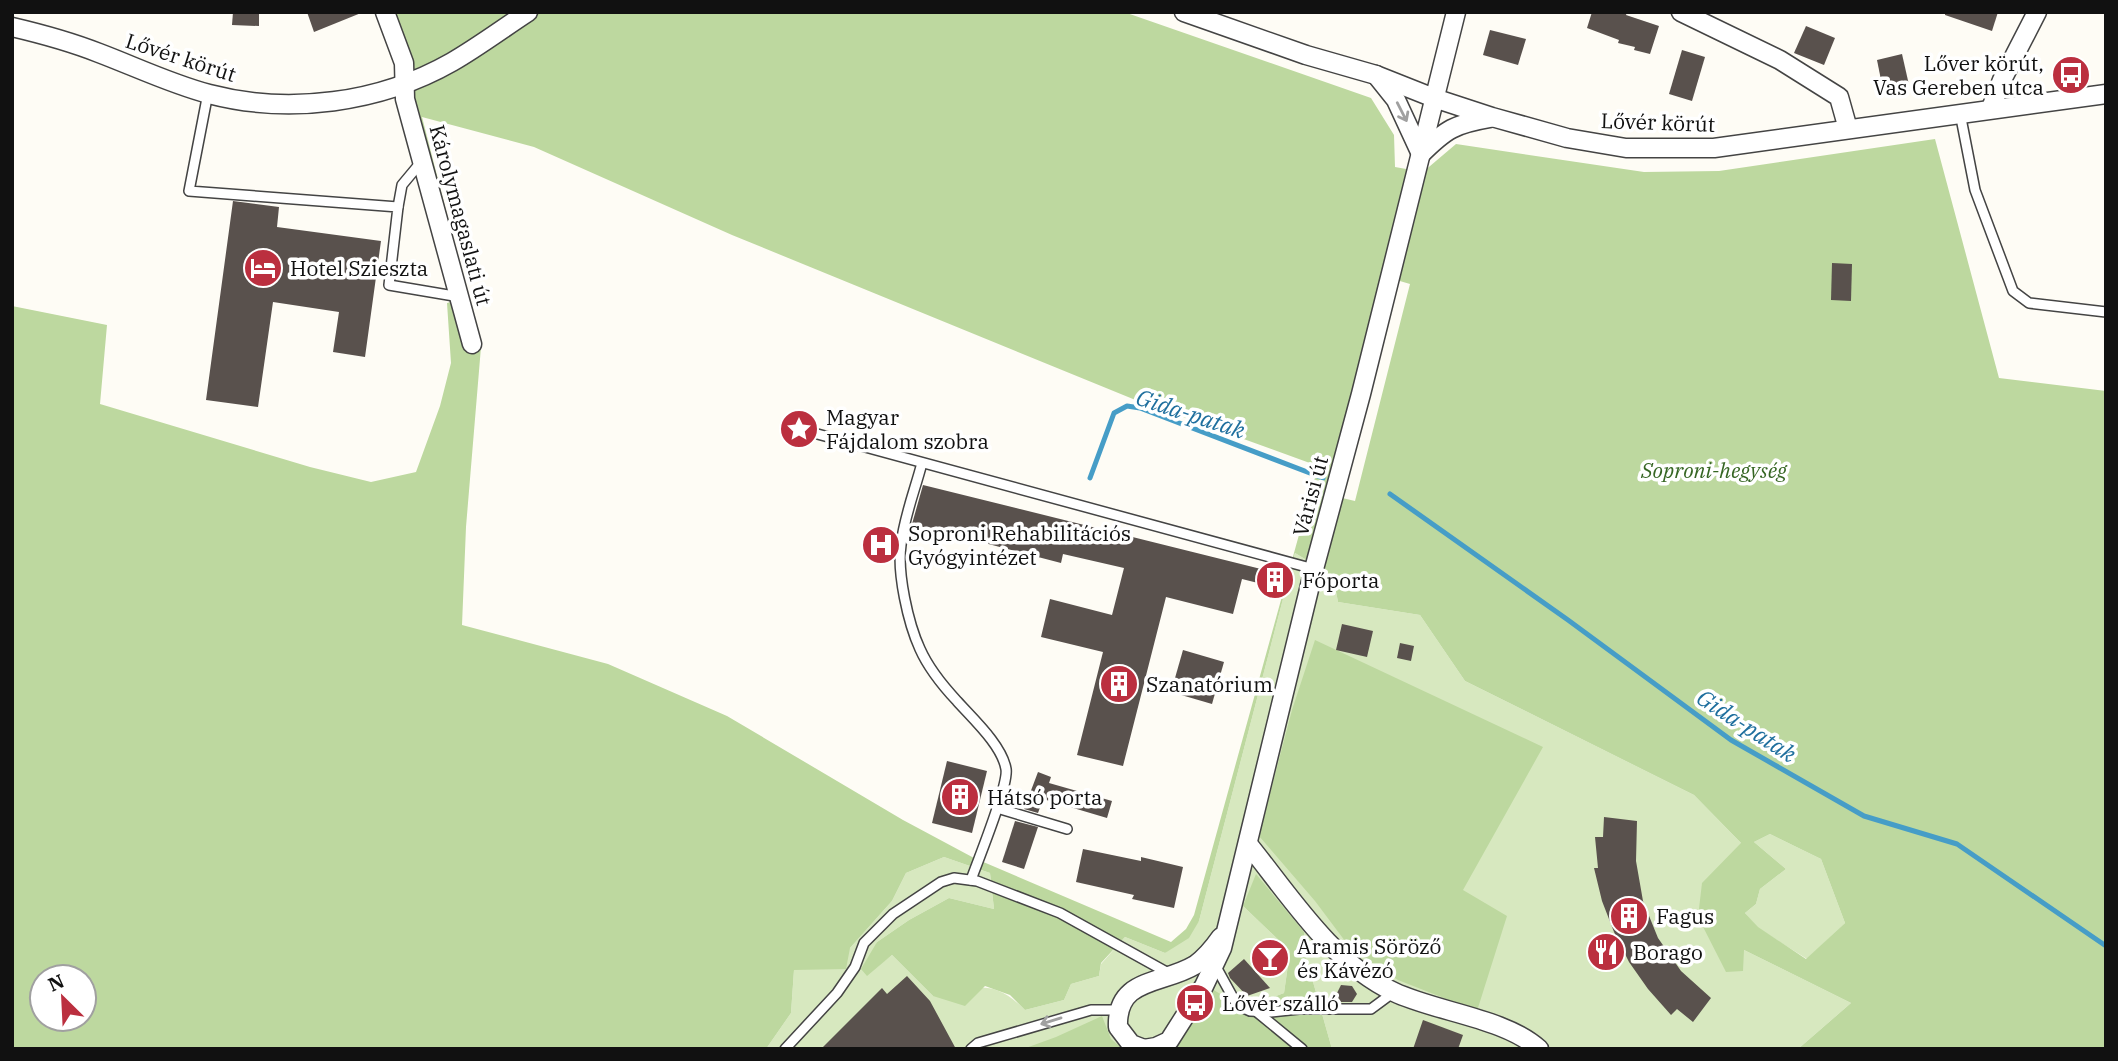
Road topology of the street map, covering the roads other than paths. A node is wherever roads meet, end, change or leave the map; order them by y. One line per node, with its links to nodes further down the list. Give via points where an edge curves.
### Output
1 (385, 12): 9 (street, Károlymagaslati út, via 404,63)
2 (528, 12): 9 (street, Lővér körút)
3 (1184, 12): 8 (street, Lővér körút)
4 (1455, 12): 12 (street, Várisi út)
5 (1681, 12): 16 (street, via 1780,60 1839,97)
6 (2037, 12): 13 (street)
7 (12, 27): 10 (street, Lővér körút)
8 (1376, 75): 12 (street, Lővér körút); 17 (street, one-way to 17, via 1396,100)
9 (405, 91): 10 (street, Lővér körút, via 301,104 253,102); 18 (street, Károlymagaslati út)
10 (208, 93): 19 (lane, via 189,191)
11 (2106, 93): 13 (street, Lővér körút)
12 (1434, 98): 15 (street, Lővér körút); 17 (street, Várisi út)
13 (1991, 108): 14 (street, Lővér körút)
14 (1960, 113): 16 (street, Lővér körút); 21 (lane, via 1975,190 2013,291 2029,303)
15 (1492, 117): 16 (street, Lővér körút, via 1567,138 1626,148 1714,148); 17 (street, via 1443,132)
16 (1848, 129)
17 (1421, 154): 25 (street, Várisi út)
18 (423, 160): 19 (lane, via 402,185); 20 (street, Károlymagaslati út)
19 (398, 207): 20 (lane, via 389,285)
20 (460, 298): 22 (street, Károlymagaslati út)
21 (2106, 312)
22 (472, 344)
23 (799, 429): 24 (lane)
24 (922, 463): 25 (lane); 26 (lane, via 900,548 907,606 920,650 1001,757 1006,770)
25 (1314, 569): 28 (street, Várisi út)
26 (997, 808): 27 (lane); 29 (lane)
27 (1067, 829)
28 (1248, 844): 30 (street, Várisi út); 33 (street, via 1331,947)
29 (971, 880): 32 (lane, via 1060,913); 36 (lane, via 941,882 893,914 863,943 855,967 837,993)
30 (1226, 932): 31 (street, Várisi út); 32 (street, via 1195,964)
31 (1215, 965): 35 (lane, via 1237,1005); 38 (street, Várisi út, via 1168,1041)
32 (1172, 975): 34 (street, via 1128,993)
33 (1394, 992): 35 (lane, via 1371,1009); 40 (street, via 1500,1028)
34 (1118, 1010): 37 (lane, one-way to 37, via 1091,1010 978,1043); 38 (street, Várisi út, via 1123,1035 1130,1044)
35 (1256, 1011): 39 (lane)
36 (785, 1049)
37 (971, 1049)
38 (1144, 1049)
39 (1302, 1049)
40 (1539, 1049)

